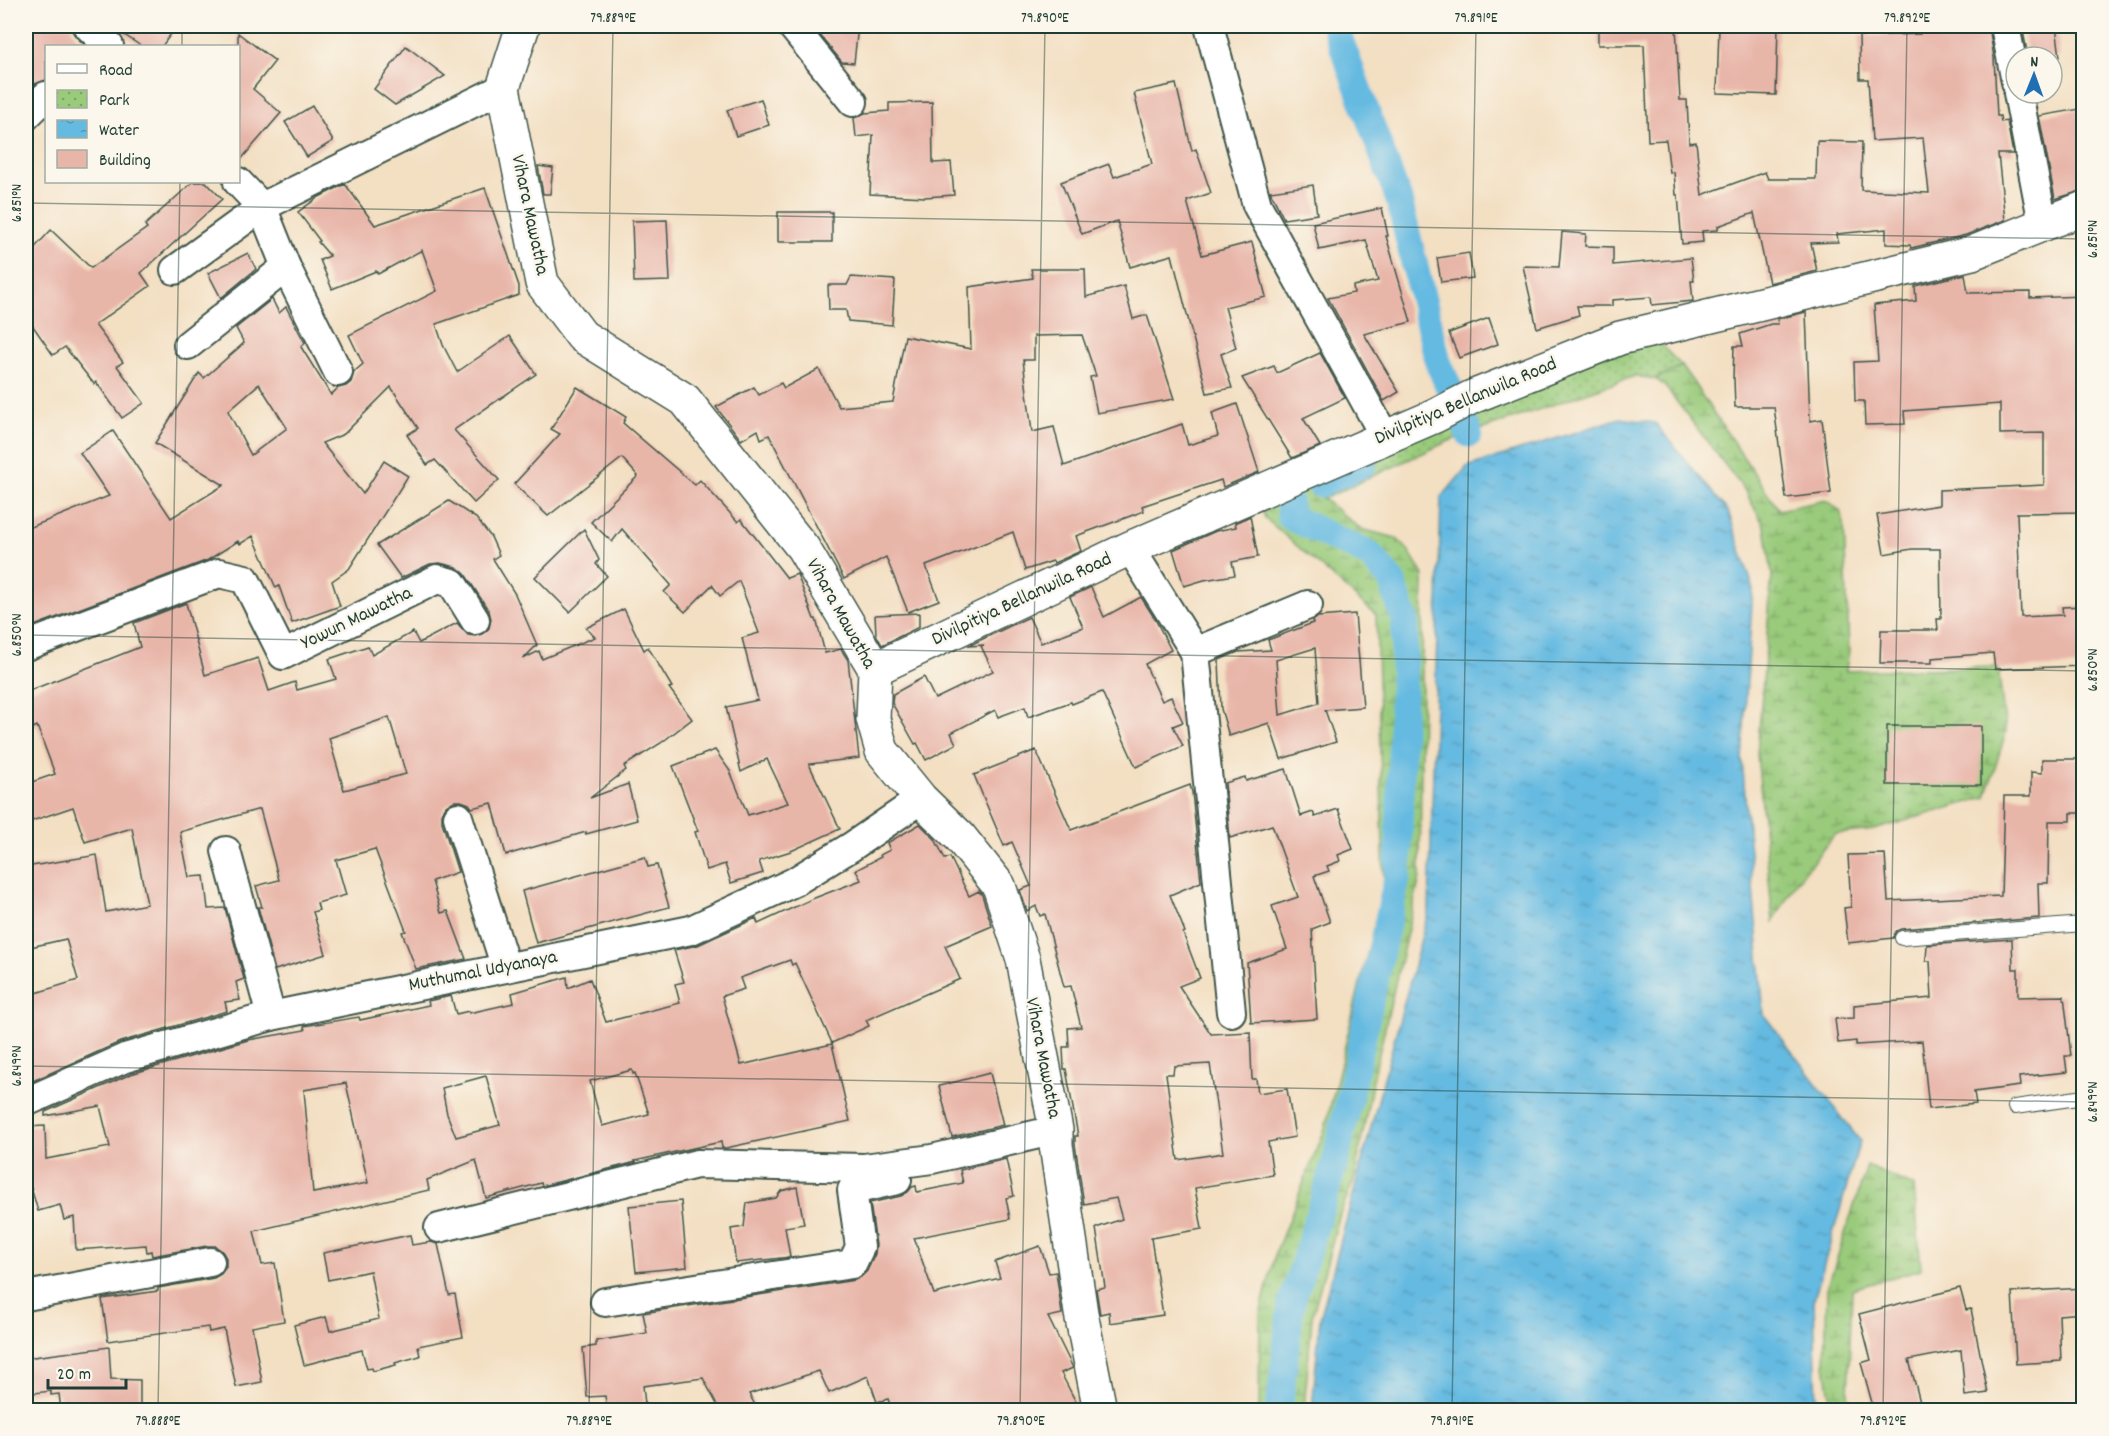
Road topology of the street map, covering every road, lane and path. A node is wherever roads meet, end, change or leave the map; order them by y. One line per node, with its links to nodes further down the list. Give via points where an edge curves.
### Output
1 (523, 26): 6 (street, Vihara Mawatha)
2 (792, 26): 8 (street)
3 (1209, 26): 19 (street, via 1257,205)
4 (2005, 26): 5 (street)
5 (2009, 45)
6 (503, 88): 12 (street); 25 (street, Vihara Mawatha, via 542,283 582,336 685,400 803,548)
7 (45, 97): 10 (street)
8 (853, 102)
9 (2020, 105): 14 (street)
10 (26, 116)
11 (239, 183): 12 (street)
12 (262, 207): 15 (street); 16 (street)
13 (2084, 208): 14 (street, Divilpitiya Bellanwila Road)
14 (2043, 224): 19 (street, Divilpitiya Bellanwila Road, via 1972,253 1620,338 1472,397)
15 (286, 267): 17 (street); 18 (street)
16 (175, 270)
17 (188, 345)
18 (338, 372)
19 (1385, 437): 20 (street, Divilpitiya Bellanwila Road)
20 (1130, 548): 24 (street); 25 (street, Divilpitiya Bellanwila Road)
21 (1308, 605): 24 (street)
22 (475, 620): 23 (street, Yowun Mawatha, via 452,583 437,579 283,655 245,579 219,573)
23 (26, 646)
24 (1195, 652): 32 (street)
25 (875, 669): 26 (street, Vihara Mawatha, via 873,719 882,752)
26 (921, 799): 31 (street, Muthumal Udyanaya, via 794,882 691,930); 37 (street, Vihara Mawatha, via 960,837 999,886 1023,959)
27 (458, 817): 31 (street)
28 (226, 851): 33 (street)
29 (2084, 924): 30 (lane)
30 (1902, 938)
31 (506, 968): 33 (street, Muthumal Udyanaya)
32 (1231, 1012)
33 (271, 1016): 35 (street, Muthumal Udyanaya, via 125,1058)
34 (2084, 1097): 36 (lane)
35 (26, 1102)
36 (2015, 1107)
37 (1056, 1137): 38 (street, via 864,1168 698,1164); 41 (street, via 852,1190 860,1247 852,1264); 42 (street, Vihara Mawatha, via 1081,1313)
38 (439, 1228)
39 (210, 1262): 40 (street)
40 (26, 1296)
41 (605, 1302)
42 (1100, 1410)

